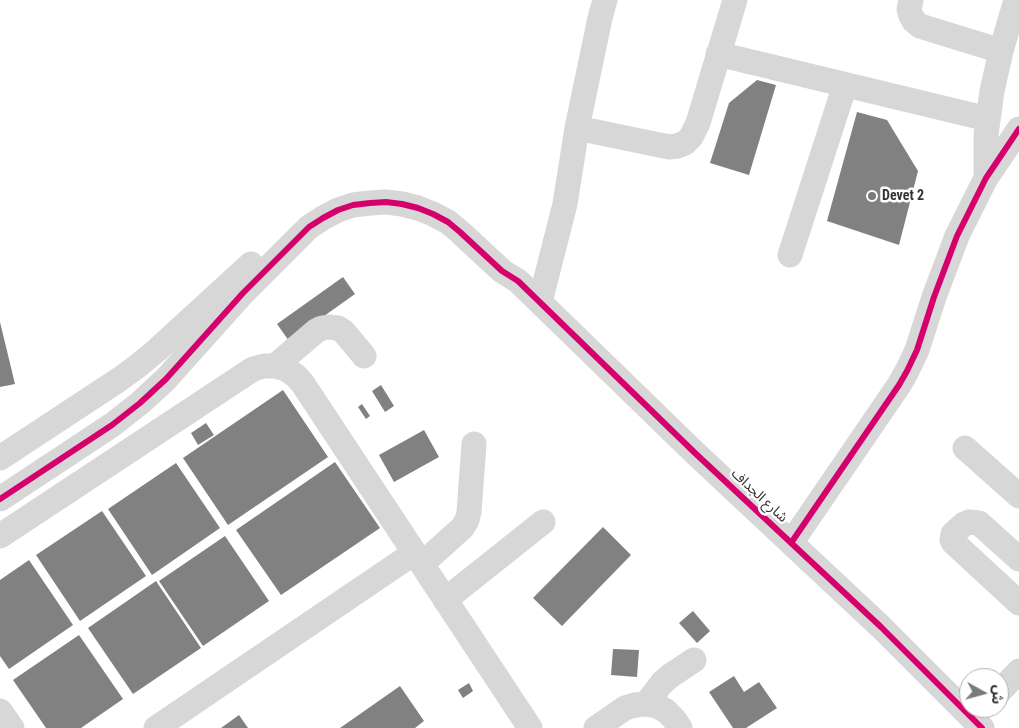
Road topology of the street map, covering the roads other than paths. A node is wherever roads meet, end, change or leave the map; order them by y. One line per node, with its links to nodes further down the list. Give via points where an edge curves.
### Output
1 (605, 0): 9 (street)
2 (735, 0): 6 (street)
3 (911, 0): 5 (street, via 911,16 920,26)
4 (1016, 0): 5 (street)
5 (1002, 51): 8 (street)
6 (718, 54): 7 (street); 9 (street, via 695,130 685,142 669,147)
7 (845, 85): 8 (street); 12 (street)
8 (988, 119): 11 (street)
9 (577, 128): 14 (street, via 565,204)
10 (1019, 129): 11 (street)
11 (986, 178): 24 (street, via 954,244 907,371)
12 (790, 255)
13 (518, 281): 14 (street, شارع الجداف); 19 (street, via 508,266 455,213 423,195 388,188 352,192 334,198 304,218 139,365); 21 (street, via 498,268 448,222 418,208 370,202 338,210 297,238 140,403)
14 (540, 302): 24 (street, شارع الجداف)
15 (364, 356): 16 (street, via 344,332 329,327 316,331)
16 (275, 366): 23 (street, via 253,369); 25 (street, via 286,369 303,384)
17 (474, 444): 25 (street, via 466,520 462,528)
18 (965, 448): 20 (street)
19 (0, 458)
20 (1019, 496)
21 (0, 499)
22 (542, 522): 27 (street)
23 (0, 536)
24 (791, 543): 32 (street, شارع الجداف)
25 (418, 559): 27 (street); 36 (street)
26 (1019, 559): 28 (street, via 979,523 964,524 953,534 953,542)
27 (445, 600): 37 (street)
28 (1019, 604)
29 (694, 660): 33 (street, via 662,683)
30 (1019, 671): 31 (street)
31 (1009, 682)
32 (959, 700)
33 (646, 704): 38 (street, via 625,708); 39 (street, via 666,712)
34 (0, 711): 35 (street)
35 (12, 728)
36 (156, 728)
37 (530, 728)
38 (596, 728)
39 (680, 728)

